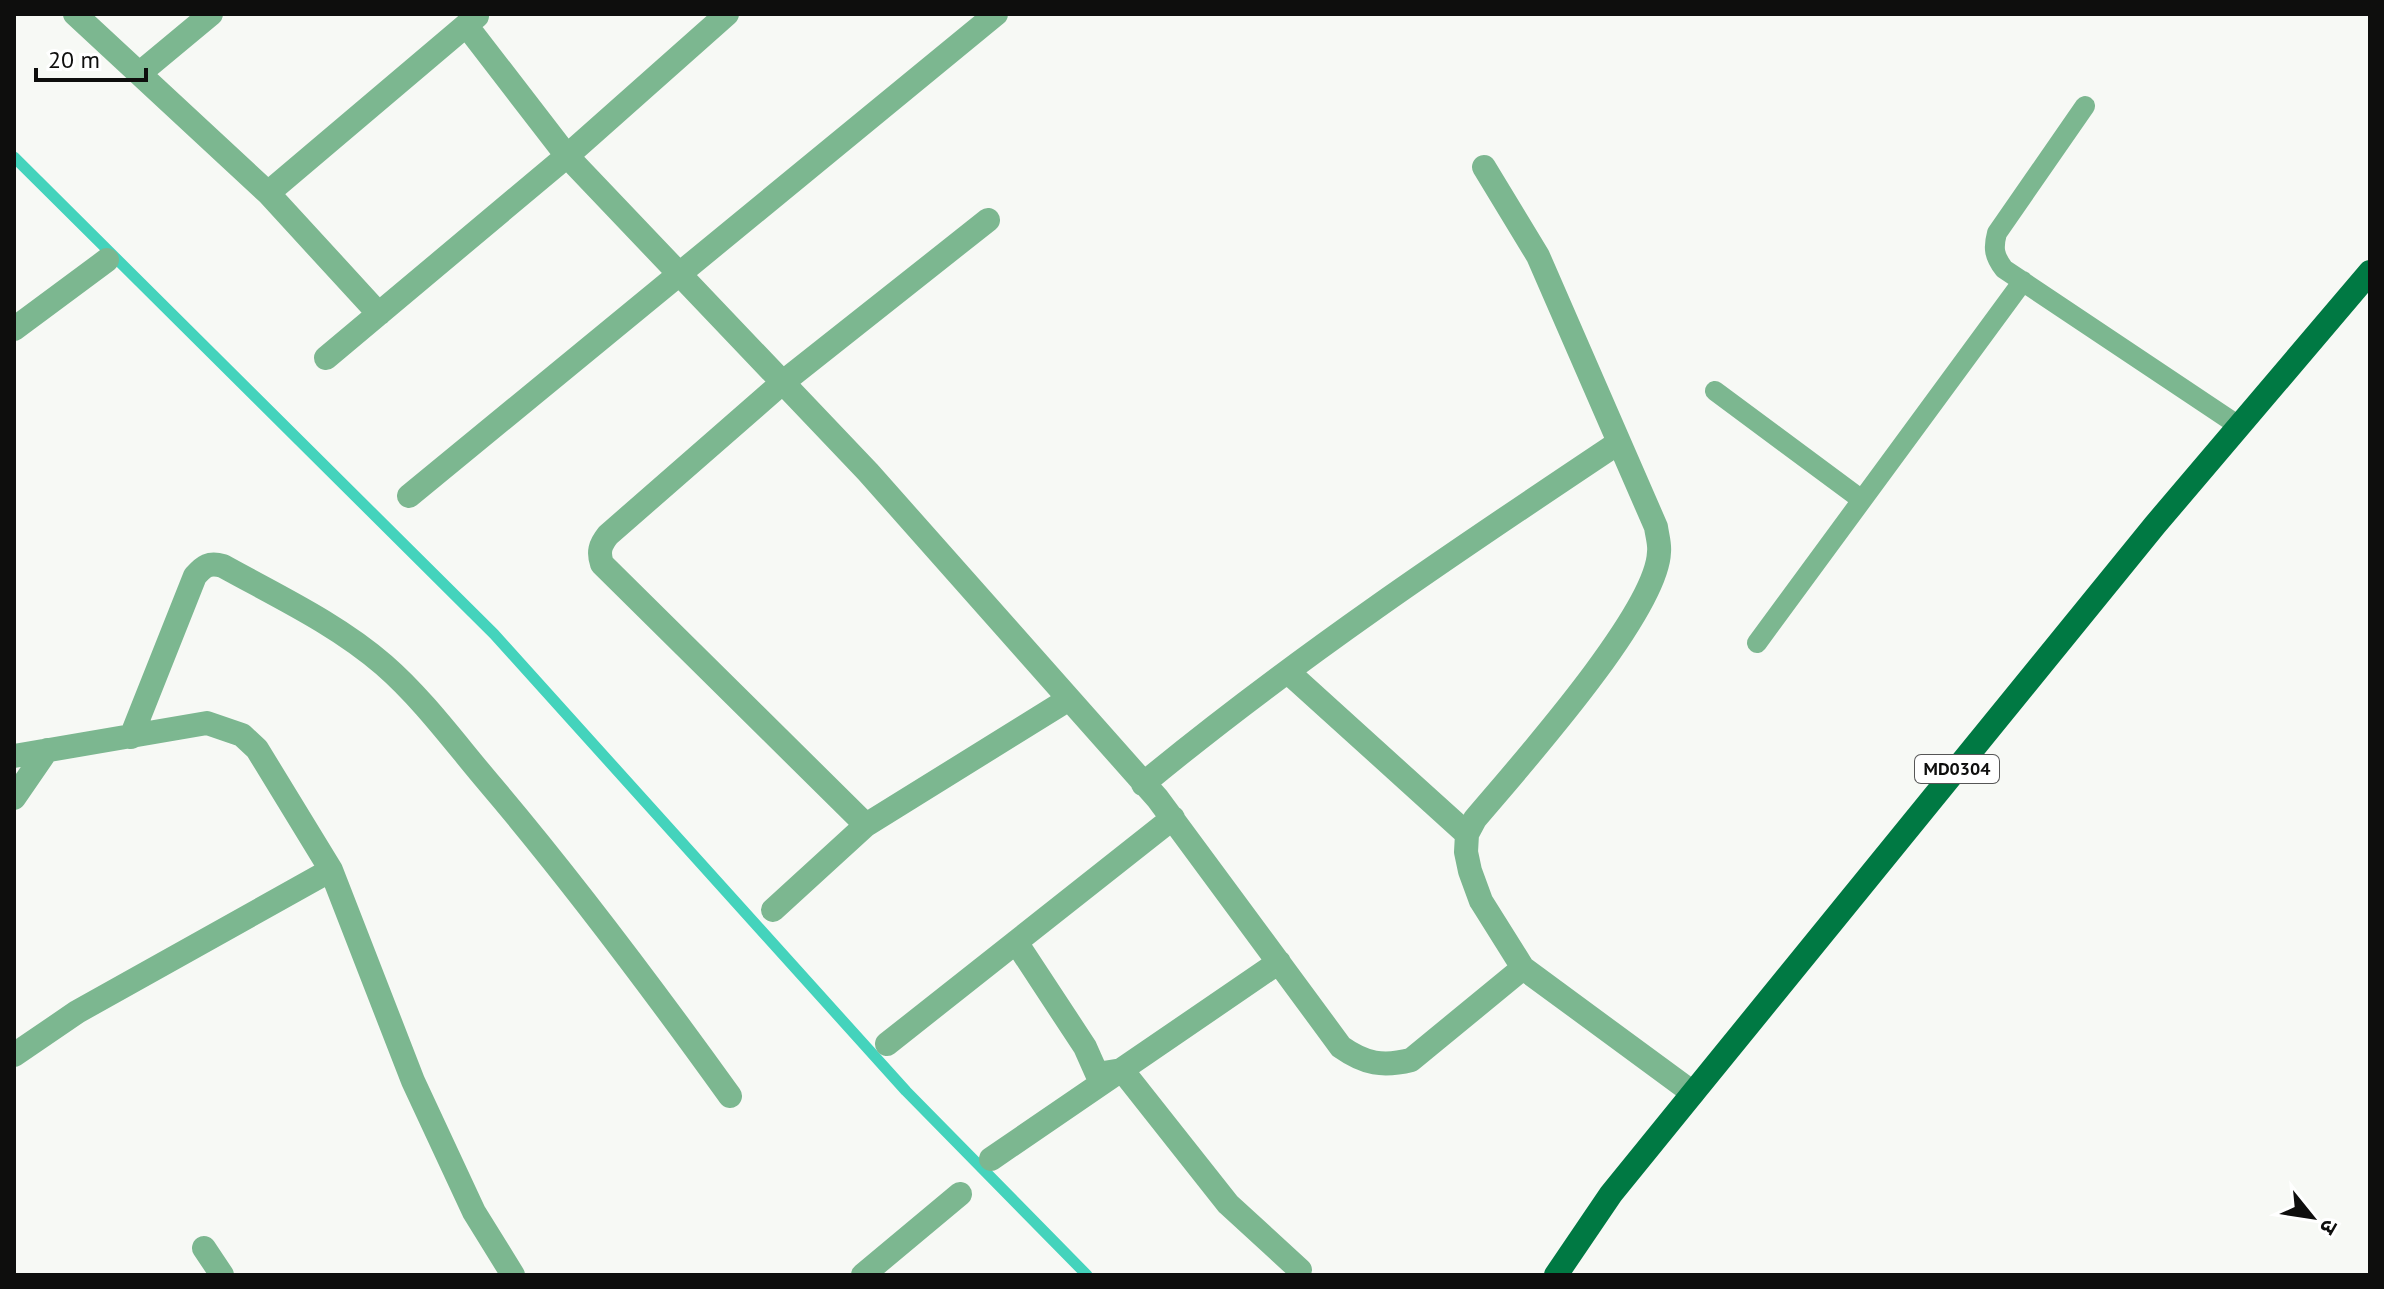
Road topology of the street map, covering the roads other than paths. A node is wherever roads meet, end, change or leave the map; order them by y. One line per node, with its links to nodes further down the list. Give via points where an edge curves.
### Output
1 (75, 14): 6 (street)
2 (211, 14): 6 (street)
3 (727, 14): 8 (street)
4 (996, 14): 14 (street)
5 (472, 19): 8 (street); 10 (street)
6 (140, 73): 10 (street)
7 (2085, 106): 15 (lane, via 1997,233 1996,259)
8 (567, 156): 14 (street); 16 (street)
9 (1484, 167): 22 (street, via 1538,256)
10 (268, 193): 16 (street)
11 (988, 220): 19 (street)
12 (107, 260): 17 (street)
13 (2370, 272): 21 (main road, MD0304)
14 (682, 274): 19 (street); 23 (street)
15 (2023, 281): 21 (lane); 24 (lane)
16 (379, 314): 18 (street)
17 (14, 329)
18 (326, 358)
19 (782, 383): 27 (street); 34 (street, via 608,535 599,555 602,564)
20 (1715, 391): 24 (lane)
21 (2239, 426): 44 (main road, MD0304)
22 (1618, 443): 26 (street); 35 (street, via 1656,527 1659,553 1653,576 1617,639)
23 (409, 496)
24 (1862, 500): 25 (lane)
25 (1757, 643)
26 (1288, 672): 31 (street); 35 (street)
27 (1069, 699): 31 (street); 34 (street)
28 (131, 737): 29 (street); 36 (street, via 207,723 242,735 257,749); 45 (street, via 203,567 223,566 328,625 383,664 417,698 632,959)
29 (47, 750): 30 (street); 32 (street)
30 (14, 756)
31 (1143, 784): 33 (street)
32 (14, 798)
33 (1173, 818): 38 (street); 39 (street)
34 (866, 825): 37 (street)
35 (1467, 834): 40 (street, via 1466,852 1481,901)
36 (331, 870): 42 (street, via 77,1012); 51 (street, via 413,1081 474,1212)
37 (773, 910)
38 (1016, 942): 41 (street); 43 (street, via 1097,1074)
39 (1279, 962): 40 (street, via 1341,1047 1360,1061 1393,1065 1411,1060); 43 (street)
40 (1523, 968): 44 (street)
41 (887, 1044)
42 (14, 1055)
43 (1122, 1070): 46 (street); 49 (street, via 1228,1204)
44 (1693, 1093): 53 (main road, MD0304, via 1611,1194)
45 (730, 1096)
46 (991, 1159)
47 (960, 1194): 52 (street)
48 (204, 1248): 50 (street)
49 (1300, 1270)
50 (222, 1275)
51 (513, 1275)
52 (863, 1275)
53 (1556, 1275)

